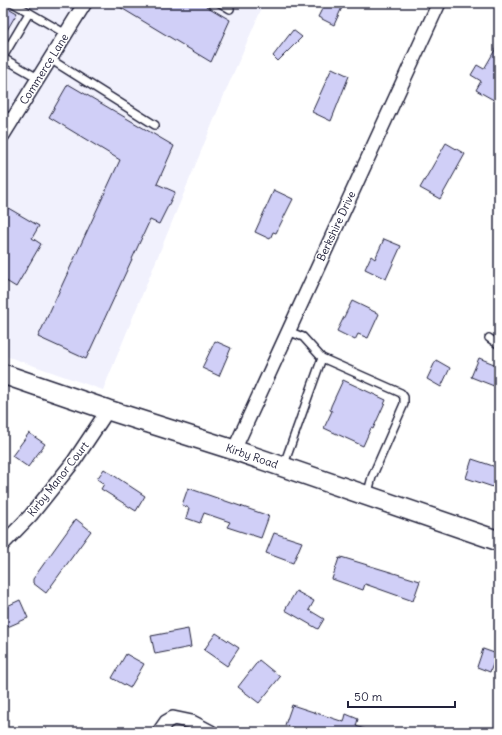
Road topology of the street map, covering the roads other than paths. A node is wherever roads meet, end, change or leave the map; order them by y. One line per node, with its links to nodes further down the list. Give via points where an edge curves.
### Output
1 (13, 3): 6 (lane)
2 (85, 3): 7 (street, Commerce Lane)
3 (220, 3): 5 (lane)
4 (439, 3): 14 (street, Berkshire Drive)
5 (230, 9)
6 (29, 12): 7 (lane); 8 (lane)
7 (66, 34): 9 (street, Commerce Lane)
8 (3, 58): 10 (lane)
9 (50, 59): 10 (street, Commerce Lane); 12 (lane)
10 (38, 78): 11 (street, Commerce Lane)
11 (8, 117): 13 (street, Commerce Lane)
12 (155, 125)
13 (3, 135)
14 (288, 331): 17 (lane, via 304,338); 20 (street, Berkshire Drive)
15 (488, 338): 16 (lane)
16 (499, 345)
17 (322, 358): 21 (lane); 22 (lane, via 390,386 404,397 404,404 372,477)
18 (3, 374): 19 (main road, Kirby Road)
19 (108, 410): 20 (main road, Kirby Road); 24 (street, Kirby Manor Court, via 74,461 31,515)
20 (234, 450): 21 (main road, Kirby Road)
21 (283, 467): 22 (main road, Kirby Road)
22 (367, 496): 23 (main road, Kirby Road)
23 (499, 541)
24 (3, 544)
25 (160, 732): 26 (street, via 166,722 173,718 192,722)
26 (211, 732)

